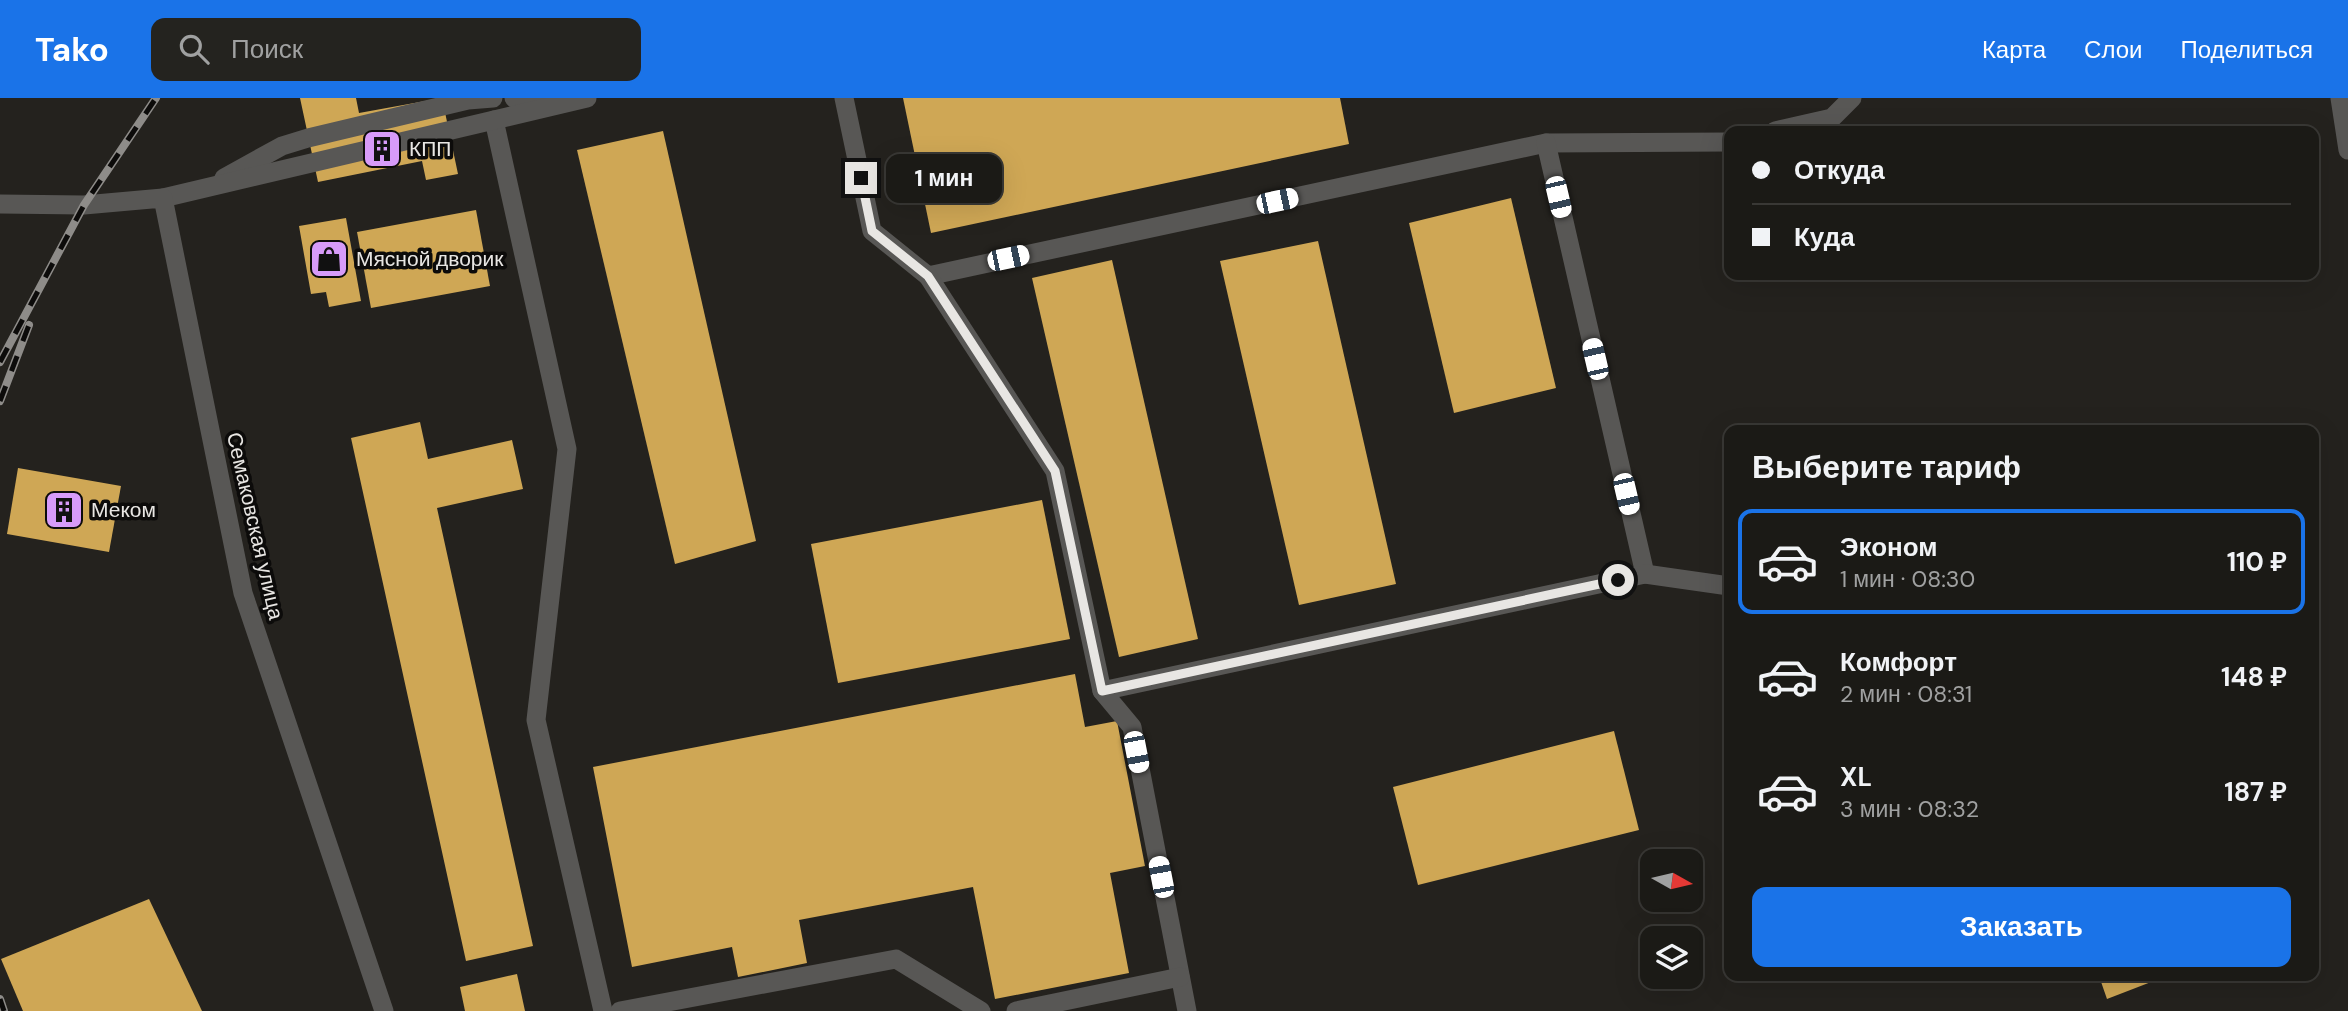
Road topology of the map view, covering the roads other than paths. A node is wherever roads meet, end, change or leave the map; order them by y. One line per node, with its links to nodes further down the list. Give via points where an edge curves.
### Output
1 (493, 98): 13 (street, via 468,100 282,146)
2 (513, 98): 7 (street)
3 (587, 98): 7 (street)
4 (844, 98): 16 (street, via 872,231)
5 (1852, 98): 9 (street, via 1832,118)
6 (2340, 98): 12 (street)
7 (562, 104): 8 (street)
8 (494, 120): 13 (street); 22 (street, via 567,449 536,720)
9 (1797, 126)
10 (1724, 142): 11 (street)
11 (1546, 143): 16 (street); 17 (street)
12 (2348, 150)
13 (204, 189): 14 (street)
14 (163, 198): 15 (street, via 84,205); 21 (street, Семаковская улица, via 243,593)
15 (0, 204)
16 (928, 276): 19 (street, via 1055,471)
17 (1645, 575): 18 (street); 19 (street)
18 (1724, 585)
19 (1102, 691): 20 (street, via 1132,727)
20 (1180, 977): 25 (street); 26 (street)
21 (384, 1011)
22 (603, 1011)
23 (620, 1011): 24 (street, via 896,958)
24 (981, 1011)
25 (1016, 1011)
26 (1187, 1011)

